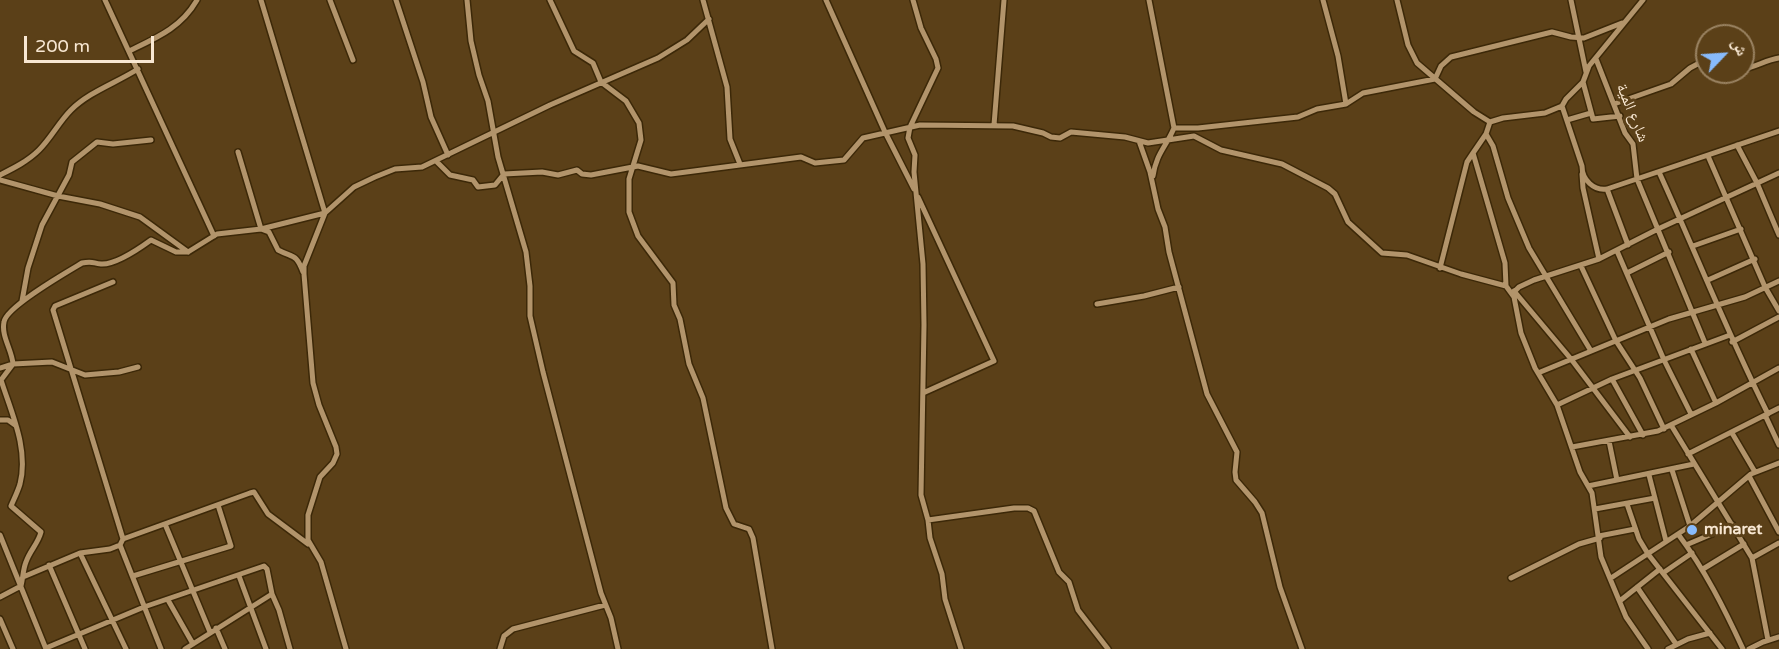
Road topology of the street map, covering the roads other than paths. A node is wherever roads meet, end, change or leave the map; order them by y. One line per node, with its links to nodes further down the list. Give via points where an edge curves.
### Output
1 (105, 0): 20 (street)
2 (197, 0): 20 (street, via 174,28)
3 (261, 0): 69 (street)
4 (330, 0): 23 (street)
5 (396, 0): 51 (street, via 431,117)
6 (467, 0): 43 (street, via 471,41)
7 (550, 0): 29 (street, via 574,51 593,63)
8 (703, 0): 17 (street)
9 (826, 0): 42 (street)
10 (913, 0): 39 (street, via 938,68)
11 (1004, 0): 38 (street)
12 (1149, 0): 40 (street)
13 (1323, 0): 31 (street)
14 (1397, 0): 28 (street, via 1412,56)
15 (1571, 0): 19 (street)
16 (1643, 0): 18 (street)
17 (709, 19): 29 (street, via 673,50); 54 (street, via 727,87 730,139)
18 (1625, 22): 19 (street); 22 (street)
19 (1580, 38): 27 (street); 28 (street, via 1544,33 1451,57)
20 (129, 51): 26 (street)
21 (1779, 58): 25 (street)
22 (1596, 59): 27 (street); 32 (street, شارع المية)
23 (353, 60)
24 (1695, 65): 32 (street, via 1671,84)
25 (1755, 67)
26 (138, 69): 60 (street, via 85,98 39,150); 75 (street)
27 (1586, 73): 30 (street)
28 (1435, 79): 31 (street, via 1363,93); 37 (street)
29 (601, 82): 43 (street); 55 (street, via 626,101 639,123 641,140)
30 (1582, 82): 33 (street); 34 (street)
31 (1346, 104): 40 (street, via 1281,120)
32 (1614, 104): 35 (street, شارع المية)
33 (1562, 106): 36 (street); 37 (street, via 1545,113)
34 (1591, 113): 35 (street, via 1594,120); 36 (street)
35 (1620, 116): 62 (street, شارع المية, via 1632,144)
36 (1567, 120): 59 (street)
37 (1490, 122): 44 (street)
38 (994, 125): 39 (street); 47 (street, via 1060,138 1071,132)
39 (910, 127): 42 (street); 66 (street)
40 (1174, 128): 46 (street)
41 (1779, 131): 48 (street)
42 (885, 132): 54 (street, via 863,138 844,160 815,163 801,157); 66 (street)
43 (494, 134): 51 (street); 58 (street)
44 (1486, 134): 50 (street); 87 (street, via 1529,248)
45 (150, 140): 67 (street, via 93,143 72,162)
46 (1169, 140): 47 (street); 61 (street, via 1157,156); 84 (street, via 1194,136 1221,150 1282,164 1335,194 1348,222 1382,253 1402,254)
47 (1139, 141): 61 (street)
48 (1737, 145): 52 (street); 64 (street)
49 (238, 152): 71 (street)
50 (1473, 153): 84 (street, via 1467,162); 91 (street, via 1505,263)
51 (448, 155): 53 (street)
52 (1708, 156): 56 (street); 68 (street)
53 (436, 161): 58 (street, via 450,175 473,180 478,188 495,185); 69 (street, via 375,177 354,187)
54 (740, 164): 55 (street, via 672,174)
55 (633, 167): 58 (street, via 591,175 577,170 558,175); 211 (street, via 629,212 638,236 673,283 675,305 689,364 703,398 726,508 734,524 749,529 753,538)
56 (1659, 172): 62 (street); 70 (street)
57 (1779, 173): 64 (street)
58 (504, 174): 185 (street, via 526,252 530,316 543,372)
59 (1582, 174): 65 (street, via 1594,188); 81 (street)
60 (0, 175)
61 (1152, 179): 92 (street)
62 (1637, 179): 65 (street); 72 (street, شارع المية)
63 (0, 180): 67 (street)
64 (1757, 183): 68 (street); 74 (street)
65 (1607, 189): 76 (street)
66 (916, 193): 120 (street, via 923,264); 120 (street, via 994,361)
67 (58, 196): 79 (street, via 140,217); 95 (street, via 34,246)
68 (1727, 197): 70 (street); 73 (street)
69 (325, 213): 71 (street); 86 (street)
70 (1680, 219): 72 (street); 77 (street)
71 (261, 228): 75 (street); 86 (street, via 269,232 278,250 295,256)
72 (1659, 229): 76 (street); 80 (street, شارع المية)
73 (1742, 230): 77 (street); 82 (street)
74 (1779, 235)
75 (214, 236): 79 (street)
76 (1628, 245): 78 (street)
77 (1693, 246): 88 (street)
78 (1617, 251): 81 (street); 85 (street)
79 (188, 252): 95 (street, via 176,252 151,240 112,262 82,263)
80 (1669, 252): 85 (street); 99 (street, شارع المية)
81 (1599, 259): 83 (street)
82 (1755, 259): 88 (street); 93 (street)
83 (1581, 266): 87 (street); 103 (street)
84 (1440, 268): 91 (street)
85 (1627, 273): 101 (street)
86 (304, 274): 164 (street, via 313,383 337,454 320,477 308,515)
87 (1546, 276): 94 (street); 107 (street)
88 (1708, 280): 97 (street)
89 (1779, 281): 93 (street)
90 (113, 282): 114 (street, via 53,310)
91 (1506, 286): 94 (street)
92 (1179, 287): 96 (street); 214 (street, via 1207,394 1237,452 1235,477 1262,513 1280,586)
93 (1766, 287): 97 (street); 98 (street)
94 (1513, 293): 108 (street); 116 (street, via 1521,333)
95 (22, 301): 110 (street, via 4,321 3,331)
96 (1097, 304)
97 (1716, 306): 99 (street); 102 (street)
98 (1779, 311)
99 (1692, 312): 101 (street); 105 (street, شارع المية)
100 (1779, 317): 104 (street)
101 (1651, 327): 103 (street); 109 (street)
102 (1730, 335): 104 (street); 105 (street)
103 (1616, 340): 107 (street); 115 (street)
104 (1732, 342): 118 (street)
105 (1705, 343): 106 (street)
106 (1691, 349): 109 (street); 121 (street)
107 (1591, 351): 108 (street)
108 (1571, 359): 116 (street); 119 (street)
109 (1664, 360): 115 (street); 124 (street)
110 (13, 364): 112 (street); 114 (street, via 52,362); 128 (street, via 0,380)
111 (138, 367): 114 (street, via 85,375)
112 (0, 368)
113 (1779, 368): 118 (street)
114 (71, 371): 159 (street)
115 (1635, 371): 117 (street); 129 (street)
116 (1538, 374): 122 (street)
117 (1612, 379): 119 (street); 131 (street)
118 (1752, 382): 121 (street); 125 (street)
119 (1593, 388): 122 (street); 132 (street)
120 (923, 393): 150 (street, via 921,495)
121 (1716, 403): 124 (street)
122 (1557, 405): 135 (street)
123 (1779, 408): 125 (street)
124 (1691, 414): 127 (street)
125 (1766, 414): 130 (street); 134 (street)
126 (0, 420): 128 (street)
127 (1671, 425): 129 (street); 136 (street)
128 (15, 426): 175 (street, via 22,471 11,506 41,532 24,565)
129 (1664, 429): 131 (street)
130 (1732, 433): 136 (street); 140 (street)
131 (1643, 435): 132 (street)
132 (1630, 437): 133 (street)
133 (1609, 441): 135 (street); 143 (street)
134 (1779, 444)
135 (1572, 447): 144 (street)
136 (1688, 454): 138 (street)
137 (1779, 463): 140 (street)
138 (1694, 464): 139 (street); 146 (street)
139 (1672, 470): 141 (street); 153 (street)
140 (1755, 472): 142 (street)
141 (1649, 475): 143 (street); 145 (street)
142 (1749, 477): 146 (street); 155 (street)
143 (1617, 480): 144 (street)
144 (1588, 486): 149 (street)
145 (1655, 498): 147 (street); 160 (street)
146 (1718, 502): 152 (street); 153 (street)
147 (1627, 504): 149 (street); 154 (street)
148 (218, 506): 151 (street); 164 (street, via 254,492 268,514); 169 (street, via 231,546)
149 (1595, 510): 158 (street)
150 (928, 520): 212 (street, via 945,599); 213 (street, via 1014,508 1034,510 1078,610)
151 (165, 524): 159 (street); 169 (street)
152 (1733, 525): 162 (street); 163 (street)
153 (1690, 526): 156 (street)
154 (1635, 529): 158 (street); 167 (street)
155 (1779, 532)
156 (1677, 534): 160 (street); 163 (street)
157 (0, 535): 178 (street)
158 (1599, 537): 176 (street); 177 (street, via 1601,557)
159 (121, 542): 165 (street, via 110,549); 173 (street)
160 (1666, 542): 167 (street)
161 (1779, 543): 168 (street)
162 (1744, 544): 168 (street); 171 (street)
163 (1686, 545): 166 (street)
164 (312, 546): 208 (street, via 321,562)
165 (80, 553): 170 (street); 189 (street)
166 (1692, 553): 171 (street); 172 (street)
167 (1648, 554): 172 (street); 177 (street)
168 (1752, 558): 195 (street)
169 (182, 562): 173 (street); 180 (street)
170 (49, 565): 175 (street); 193 (street)
171 (1703, 569): 218 (street)
172 (1662, 571): 179 (street); 192 (street)
173 (133, 576): 186 (street)
174 (239, 576): 180 (street); 181 (street, via 264,566); 187 (street)
175 (23, 577): 178 (street)
176 (1511, 578)
177 (1611, 578): 184 (street)
178 (21, 586): 182 (street); 198 (street)
179 (1637, 587): 184 (street); 197 (street)
180 (194, 591): 183 (street); 191 (street)
181 (272, 594): 187 (street); 207 (street)
182 (0, 597)
183 (168, 600): 186 (street); 196 (street)
184 (1621, 600): 215 (street, via 1626,617)
185 (605, 605): 209 (street, via 513,629 504,636); 210 (street)
186 (144, 607): 189 (street); 202 (street)
187 (251, 607): 190 (street); 206 (street)
188 (0, 619): 199 (street)
189 (113, 619): 193 (street); 201 (street)
190 (216, 628): 191 (street); 205 (street)
191 (210, 632): 196 (street)
192 (1710, 633): 197 (street); 217 (street)
193 (78, 634): 198 (street); 200 (street)
194 (1779, 637): 195 (street)
195 (1765, 641): 219 (street); 220 (street)
196 (194, 643): 203 (street); 204 (street)
197 (1676, 644): 216 (street)
198 (46, 648)
199 (13, 649)
200 (85, 649)
201 (126, 649)
202 (161, 649)
203 (185, 649)
204 (198, 649)
205 (225, 649)
206 (266, 649)
207 (290, 649)
208 (346, 649)
209 (500, 649)
210 (618, 649)
211 (772, 649)
212 (961, 649)
213 (1108, 649)
214 (1302, 649)
215 (1648, 649)
216 (1668, 649)
217 (1722, 649)
218 (1743, 649)
219 (1749, 649)
220 (1764, 649)

